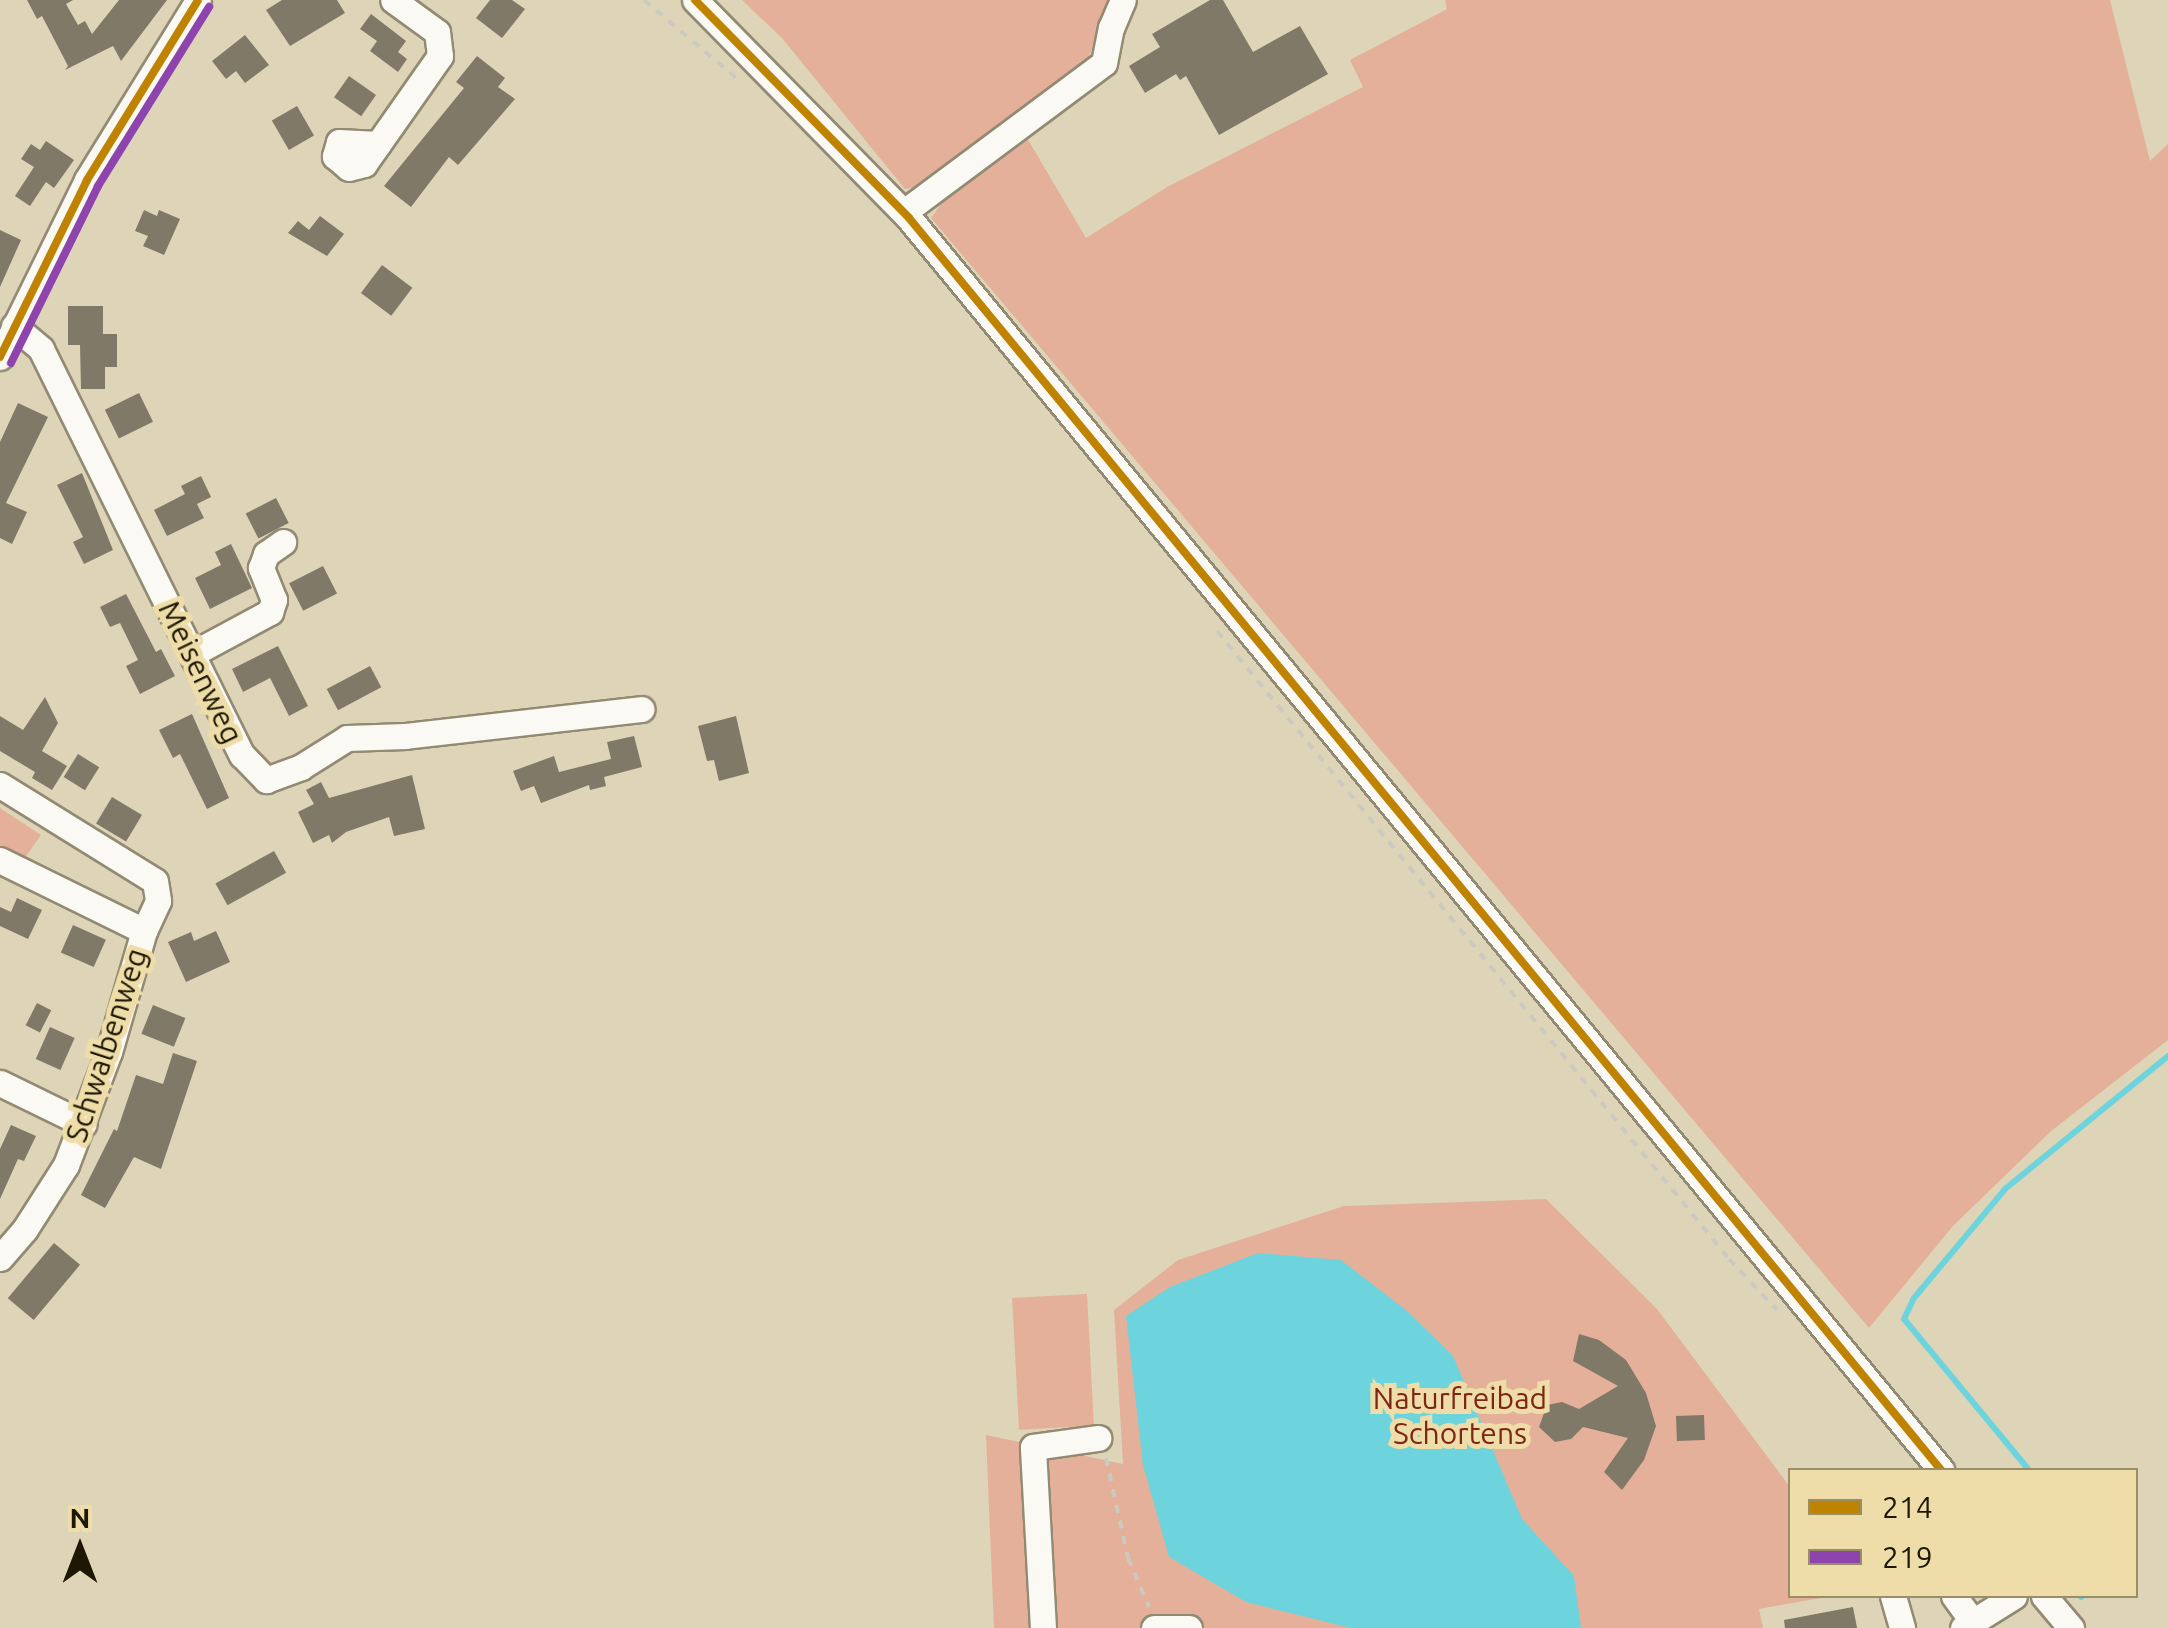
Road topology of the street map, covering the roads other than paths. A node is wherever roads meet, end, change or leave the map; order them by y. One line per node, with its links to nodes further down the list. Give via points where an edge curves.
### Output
1 (198, 0): 7 (street, via 86,180)
2 (393, 0): 5 (street, via 437,32 440,56)
3 (695, 0): 6 (street)
4 (1124, 0): 6 (street, via 1104,63)
5 (378, 144)
6 (904, 212): 19 (street)
7 (14, 326): 8 (street); 10 (street, Meisenweg, via 41,349)
8 (0, 357)
9 (282, 542): 10 (street, via 260,568 274,600 270,612)
10 (192, 654): 11 (street, Meisenweg, via 242,755 266,780 346,738)
11 (641, 709)
12 (0, 785): 14 (street, Schwalbenweg, via 155,880 158,901)
13 (0, 860): 14 (street)
14 (144, 930): 16 (street, Schwalbenweg)
15 (0, 1082): 16 (street)
16 (84, 1124): 17 (street, Schwalbenweg, via 56,1181)
17 (0, 1258)
18 (1098, 1438): 26 (street, via 1033,1447)
19 (1939, 1468)
20 (1894, 1598): 28 (street)
21 (1955, 1598): 24 (street)
22 (2011, 1598): 24 (street)
23 (2046, 1598): 29 (street)
24 (1968, 1625)
25 (1155, 1627): 27 (street)
26 (1043, 1628)
27 (1189, 1628)
28 (1902, 1628)
29 (2071, 1628)

